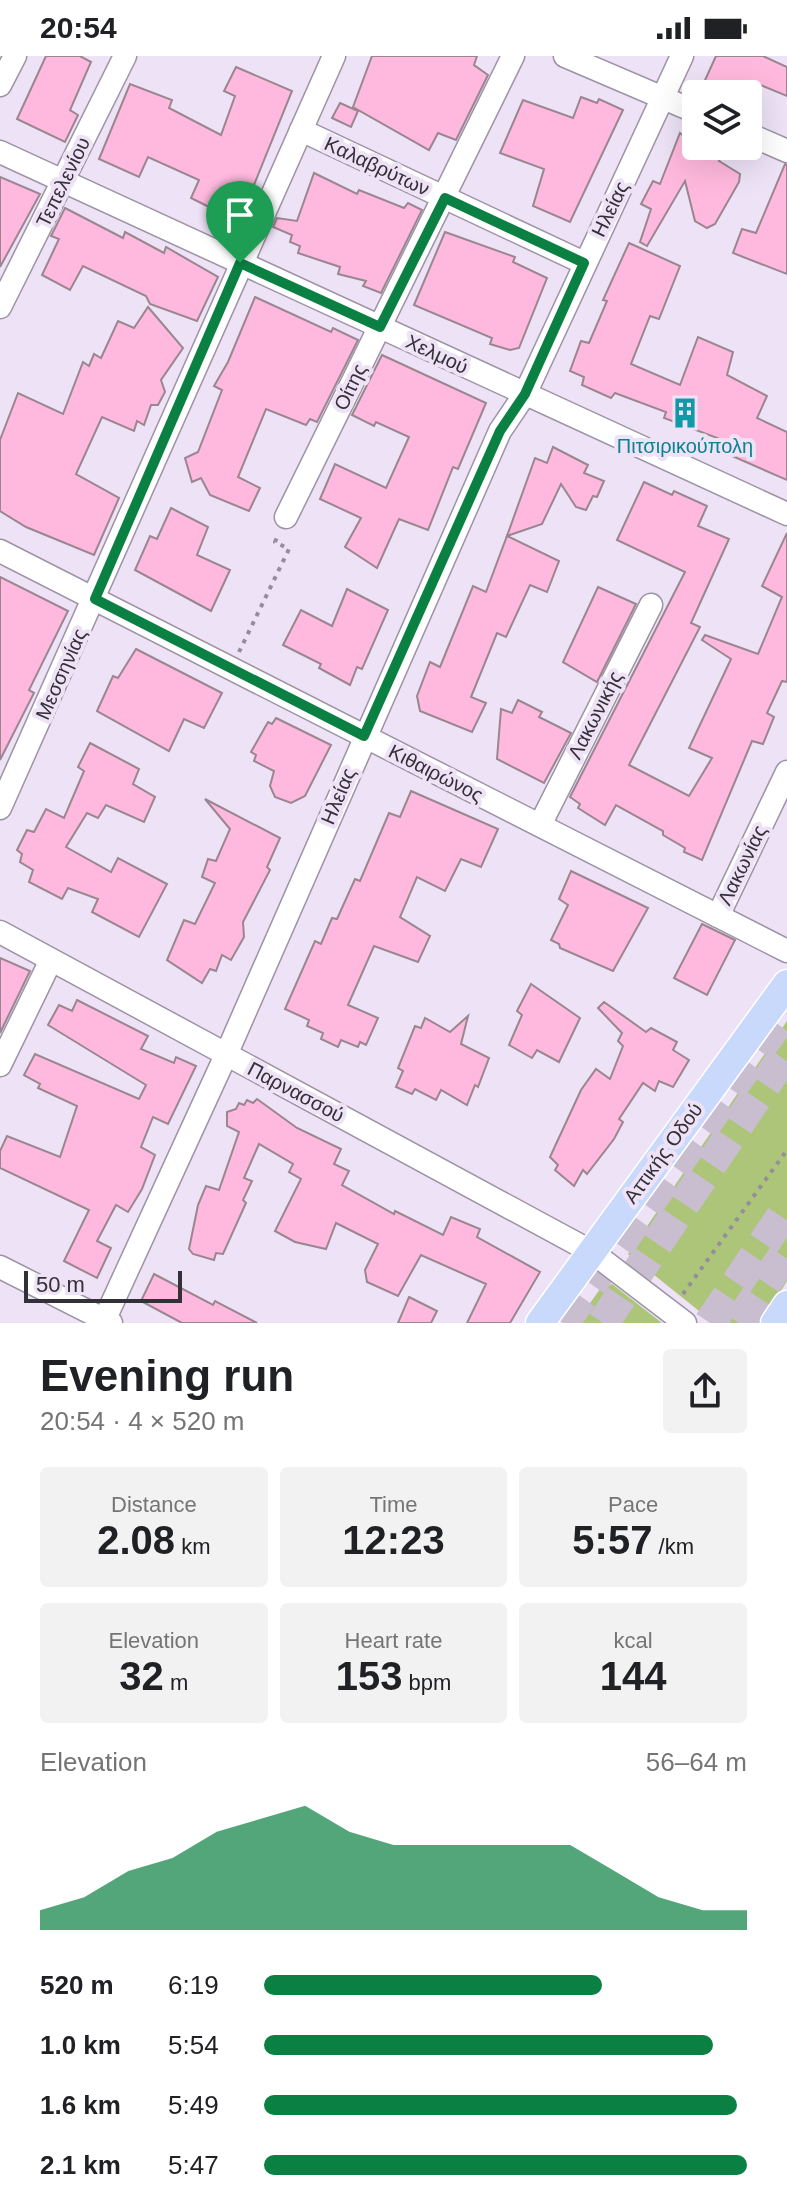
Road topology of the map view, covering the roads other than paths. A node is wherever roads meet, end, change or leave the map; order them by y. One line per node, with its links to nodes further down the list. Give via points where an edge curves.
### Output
1 (15, 56): 7 (street)
2 (125, 56): 14 (street, Τεπελενίου)
3 (334, 56): 10 (street, Μεσσηνίας)
4 (513, 56): 15 (street, Οίτης)
5 (565, 56): 8 (street)
6 (682, 56): 8 (street, Ηλείας)
7 (0, 85)
8 (663, 98): 9 (street); 17 (street, Ηλείας)
9 (682, 106)
10 (301, 130): 15 (street, Καλαβρύτων); 16 (street, Μεσσηνίας)
11 (762, 140): 12 (street)
12 (787, 151)
13 (0, 152): 14 (street, Χελμού)
14 (64, 182): 16 (street, Χελμού); 18 (street, Τεπελενίου)
15 (445, 198): 17 (street, Καλαβρύτων); 19 (street, Οίτης)
16 (240, 263): 19 (street, Χελμού); 24 (street, Μεσσηνίας)
17 (584, 263): 20 (street, Ηλείας)
18 (0, 307)
19 (380, 327): 20 (street, Χελμού); 22 (street, Οίτης)
20 (525, 394): 21 (street, Χελμού); 26 (street, Ηλείας, via 500,431)
21 (787, 514)
22 (286, 517)
23 (0, 551): 24 (street, Κιθαιρώνος)
24 (95, 599): 26 (street, Κιθαιρώνος); 28 (street, Μεσσηνίας)
25 (651, 605): 29 (street, Λακωνικής)
26 (364, 736): 29 (street, Κιθαιρώνος); 35 (street, Ηλείας)
27 (787, 772): 30 (street, Λακωνίας)
28 (0, 808)
29 (540, 825): 30 (street, Κιθαιρώνος)
30 (718, 916): 32 (street, Κιθαιρώνος)
31 (0, 932): 33 (street, Παρνασσού)
32 (787, 951)
33 (51, 960): 35 (street, Παρνασσού); 36 (street)
34 (787, 984): 37 (main road, Αττικής Οδού)
35 (226, 1055): 37 (street, Παρνασσού); 41 (street, Ηλείας)
36 (0, 1065)
37 (592, 1252): 40 (street, Παρνασσού); 42 (main road, Αττικής Οδού)
38 (0, 1267): 41 (street)
39 (787, 1305): 43 (main road)
40 (678, 1318)
41 (106, 1322)
42 (540, 1323)
43 (775, 1323)

